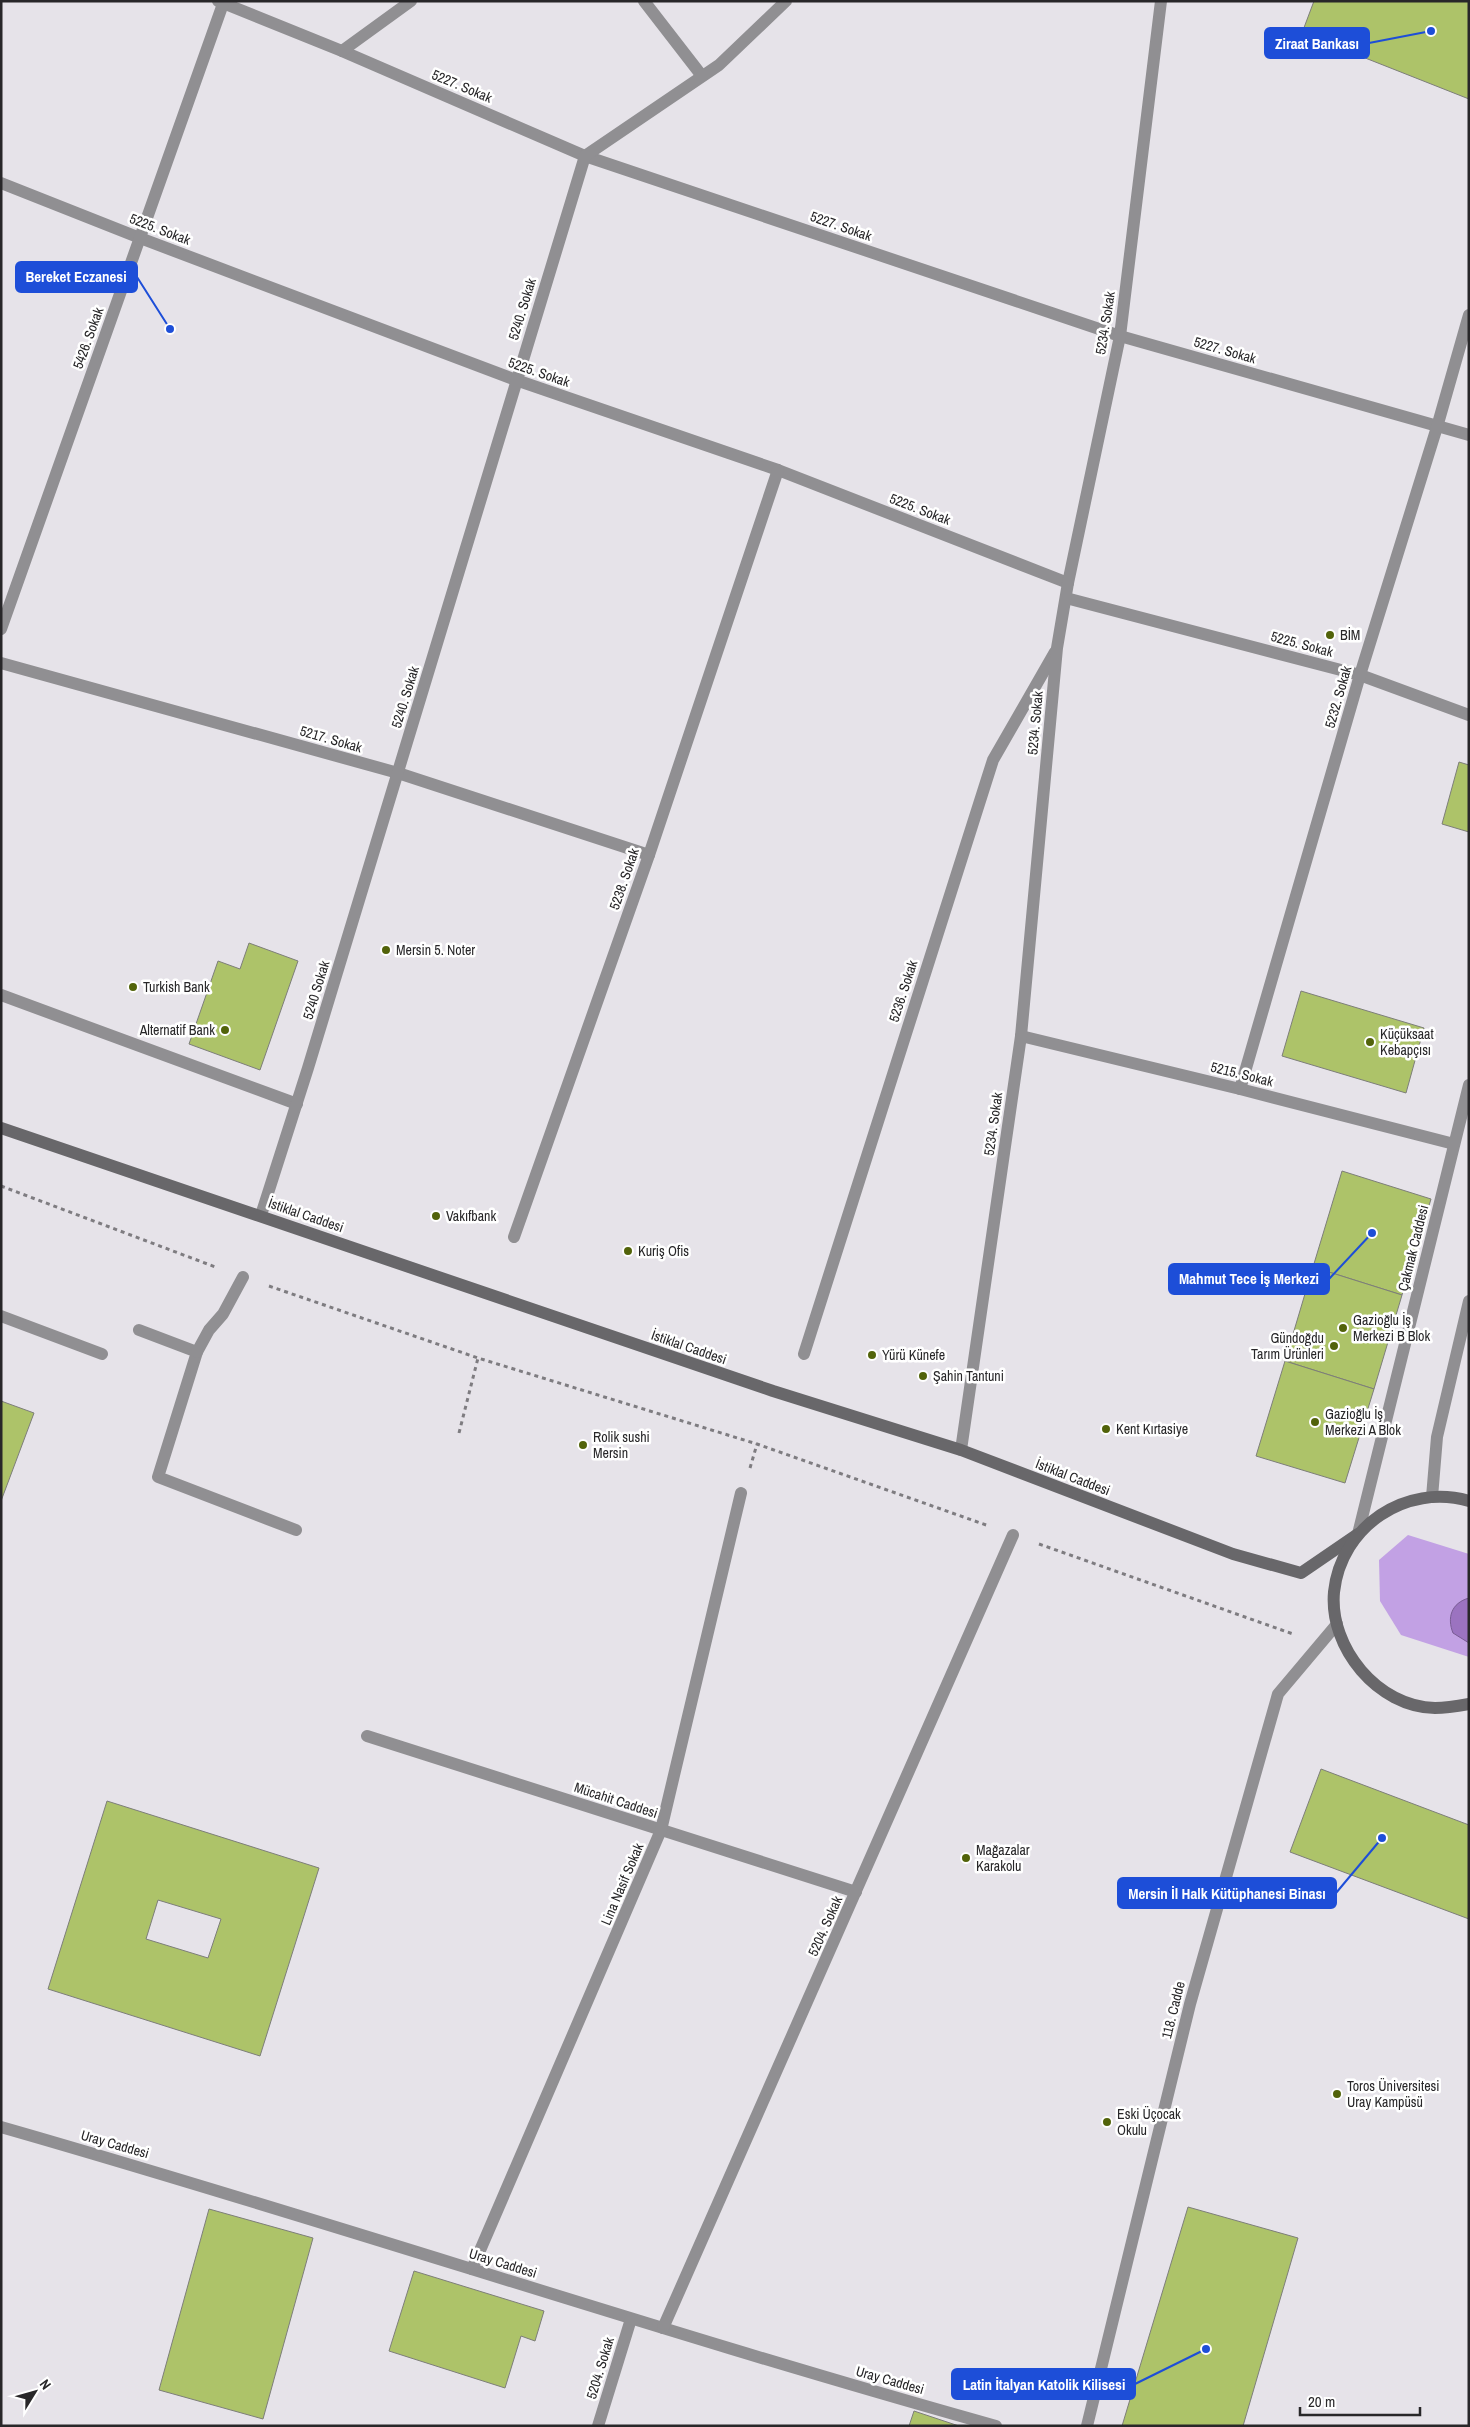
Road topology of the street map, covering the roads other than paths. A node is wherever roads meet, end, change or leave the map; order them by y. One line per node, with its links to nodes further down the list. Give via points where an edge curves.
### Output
1 (394, 1): 7 (street)
2 (411, 1): 7 (street)
3 (644, 1): 9 (street)
4 (786, 1): 9 (street, via 719,65)
5 (1161, 1): 14 (street, 5234. Sokak)
6 (222, 2): 8 (street, 5227. Sokak); 12 (street, 5426. Sokak)
7 (387, 19): 8 (street)
8 (342, 51): 10 (street, 5227. Sokak)
9 (702, 76): 10 (street)
10 (584, 156): 14 (street, 5227. Sokak); 15 (street, 5240. Sokak)
11 (1, 183): 12 (street, 5225. Sokak)
12 (140, 238): 15 (street, 5225. Sokak); 21 (street, 5426. Sokak)
13 (1469, 315): 16 (street, 5232. Sokak)
14 (1120, 336): 16 (street, 5227. Sokak); 19 (street, 5234. Sokak)
15 (516, 380): 18 (street, 5225. Sokak); 26 (street, 5240. Sokak)
16 (1437, 426): 17 (street, 5227. Sokak); 24 (street, 5232. Sokak)
17 (1469, 435)
18 (778, 470): 19 (street, 5225. Sokak); 27 (street, 5238. Sokak)
19 (1068, 583): 20 (street, 5234. Sokak)
20 (1066, 598): 22 (street, 5234. Sokak); 24 (street, 5225. Sokak)
21 (1, 628)
22 (1057, 648): 29 (street, 5234. Sokak); 43 (street, 5236. Sokak, via 993,760)
23 (1, 663): 26 (street, 5217. Sokak)
24 (1360, 675): 25 (street, 5225. Sokak); 31 (street, 5232. Sokak)
25 (1469, 715)
26 (398, 773): 27 (street, 5217. Sokak); 32 (street, 5240 Sokak)
27 (649, 855): 36 (street, 5238. Sokak)
28 (1, 994): 32 (street)
29 (1021, 1036): 31 (street, 5215. Sokak); 44 (street, 5234. Sokak)
30 (1469, 1085): 34 (street, Çakmak Caddesi)
31 (1240, 1089): 34 (street, 5215. Sokak)
32 (297, 1104): 35 (street, 5240 Sokak)
33 (1, 1128): 35 (main road, İstiklal Caddesi)
34 (1454, 1144): 49 (street, Çakmak Caddesi)
35 (261, 1215): 44 (main road, İstiklal Caddesi, via 773,1391)
36 (514, 1237)
37 (243, 1277): 41 (street)
38 (1469, 1301): 46 (street, via 1437,1437)
39 (1, 1316): 42 (street)
40 (139, 1330): 41 (street)
41 (197, 1352): 48 (street, via 158,1478)
42 (102, 1354)
43 (804, 1354)
44 (961, 1450): 49 (main road, İstiklal Caddesi, via 1233,1554 1301,1572)
45 (742, 1492): 54 (street, Lina Nasif Sokak)
46 (1432, 1497): 47 (main road, via 1452,1496); 49 (main road, via 1416,1498 1384,1511)
47 (1469, 1501)
48 (296, 1530)
49 (1358, 1534): 51 (main road, via 1342,1561 1334,1592)
50 (1013, 1535): 55 (street, 5204. Sokak)
51 (1336, 1624): 52 (main road, via 1349,1656 1372,1682 1401,1700 1434,1708); 62 (street, 118. Cadde, via 1278,1694 1190,2004)
52 (1469, 1704)
53 (367, 1736): 54 (street, Mücahit Caddesi)
54 (661, 1830): 55 (street, Mücahit Caddesi); 57 (street, Lina Nasif Sokak)
55 (856, 1892): 59 (street, 5204. Sokak)
56 (1, 2127): 57 (street, Uray Caddesi, via 184,2179)
57 (472, 2269): 58 (street, Uray Caddesi)
58 (632, 2319): 59 (street, Uray Caddesi); 60 (street, 5204. Sokak)
59 (662, 2328): 61 (street, Uray Caddesi)
60 (598, 2426)
61 (996, 2426)
62 (1087, 2426)

